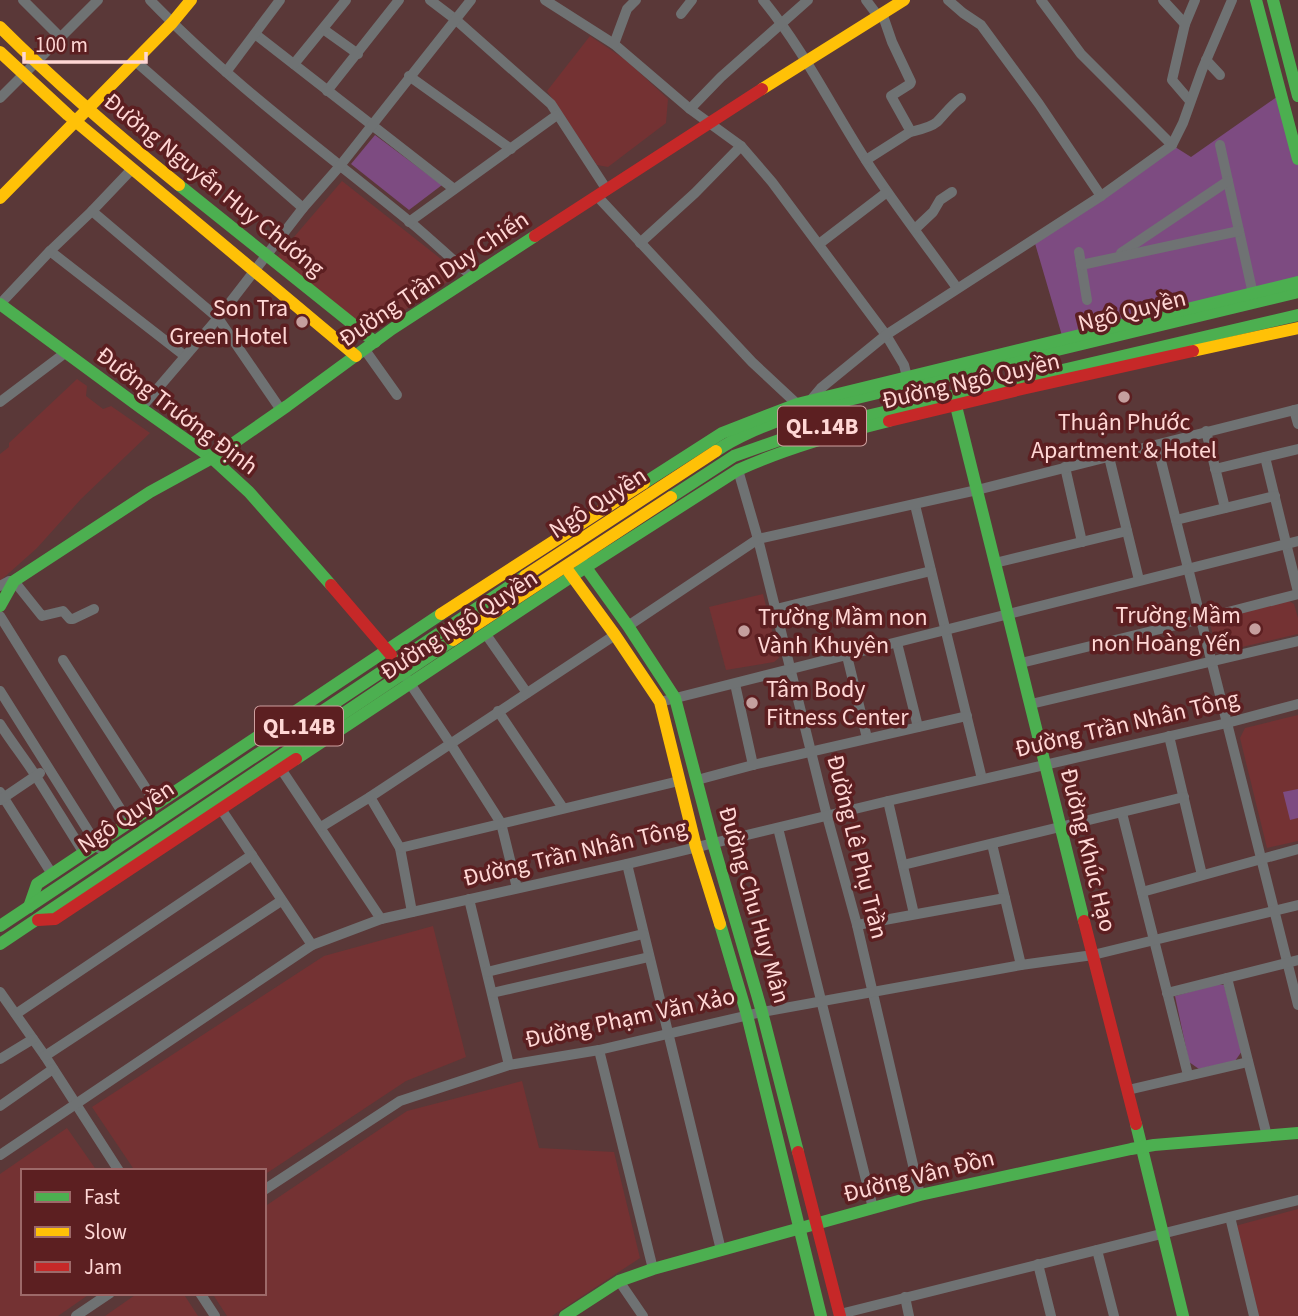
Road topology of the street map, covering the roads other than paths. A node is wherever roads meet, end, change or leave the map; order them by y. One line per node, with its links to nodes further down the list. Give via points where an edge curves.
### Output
1 (23, 0): 33 (street)
2 (98, 0): 33 (street)
3 (150, 0): 27 (street)
4 (191, 0): 27 (main road)
5 (280, 0): 32 (street)
6 (346, 0): 31 (street)
7 (399, 0): 36 (street)
8 (430, 0): 26 (street)
9 (471, 0): 26 (street)
10 (545, 0): 34 (street)
11 (636, 0): 34 (street, via 627,9)
12 (692, 0): 24 (street)
13 (763, 0): 28 (street)
14 (808, 0): 28 (street)
15 (866, 0): 25 (street)
16 (904, 0): 25 (main road, Đường Trần Duy Chiến)
17 (948, 0): 71 (street, via 981,25)
18 (1041, 0): 58 (street, via 1081,54)
19 (1163, 0): 29 (street)
20 (1195, 0): 29 (street)
21 (1232, 0): 38 (street)
22 (1256, 0): 62 (main road)
23 (1273, 0): 47 (main road)
24 (681, 14)
25 (880, 15): 39 (main road, Đường Trần Duy Chiến); 57 (street, via 911,82 891,96)
26 (454, 19): 45 (street); 53 (street, via 551,104)
27 (172, 23): 37 (main road); 42 (street)
28 (781, 24): 39 (street); 52 (street)
29 (1185, 24): 50 (street, via 1172,80)
30 (0, 27): 40 (main road, Đường Nguyễn Huy Chương)
31 (323, 30): 36 (street); 41 (street)
32 (255, 34): 41 (street); 42 (street)
33 (61, 37): 40 (street)
34 (614, 44): 52 (street)
35 (0, 52): 44 (main road, Đường Nguyễn Huy Chương)
36 (358, 54): 46 (street)
37 (134, 60): 51 (main road); 73 (street)
38 (1206, 60): 43 (street); 50 (street)
39 (806, 61): 55 (main road, Đường Trần Duy Chiến); 63 (street)
40 (36, 63): 44 (street); 51 (main road, Đường Nguyễn Huy Chương)
41 (293, 64): 46 (street)
42 (226, 72): 64 (street)
43 (1220, 75)
44 (24, 76): 48 (street); 54 (main road, Đường Nguyễn Huy Chương)
45 (410, 76): 56 (street); 61 (street)
46 (327, 90): 56 (street)
47 (1298, 96)
48 (0, 98)
49 (961, 98): 57 (street, via 932,125)
50 (1190, 101): 58 (street)
51 (87, 109): 54 (main road); 82 (main road, Đường Nguyễn Huy Chương)
52 (690, 109): 55 (street)
53 (557, 116): 61 (street); 70 (street)
54 (76, 120): 65 (main road, Đường Nguyễn Huy Chương); 72 (main road)
55 (708, 123): 60 (street); 70 (main road, Đường Trần Duy Chiến)
56 (372, 125): 64 (street); 67 (street)
57 (910, 132): 63 (street)
58 (1172, 145): 71 (street)
59 (1220, 145): 66 (street)
60 (741, 146): 78 (street); 79 (street)
61 (511, 149): 67 (street)
62 (1298, 159)
63 (866, 160): 68 (street)
64 (339, 167): 73 (street); 75 (street)
65 (132, 169): 74 (street); 85 (main road, Đường Nguyễn Huy Chương)
66 (1228, 181): 77 (street); 83 (street)
67 (454, 189): 75 (street)
68 (887, 192): 76 (street); 79 (street)
69 (952, 192): 76 (street)
70 (602, 193): 78 (street); 86 (main road, Đường Trần Duy Chiến)
71 (1101, 196): 88 (street)
72 (0, 198)
73 (303, 208): 82 (street)
74 (92, 211): 80 (street); 94 (street)
75 (409, 222): 86 (street)
76 (915, 229): 88 (street)
77 (1239, 231): 83 (street); 90 (street)
78 (640, 243): 105 (street)
79 (818, 244): 96 (street)
80 (50, 251): 92 (street); 99 (street)
81 (1079, 252): 84 (street)
82 (266, 256): 85 (street); 97 (main road, Đường Nguyễn Huy Chương)
83 (1115, 257): 84 (street)
84 (1081, 265): 91 (street)
85 (254, 272): 94 (street); 97 (main road, Đường Nguyễn Huy Chương)
86 (473, 277): 97 (main road, Đường Trần Duy Chiến)
87 (1298, 282): 90 (main road, Đường Ngô Quyền)
88 (957, 288): 96 (street)
89 (1298, 292): 105 (main road, Ngô Quyền / QL.14B)
90 (1254, 294): 100 (main road, Đường Ngô Quyền)
91 (1087, 300)
92 (0, 304): 98 (main road, Đường Trương Định)
93 (1298, 314): 103 (main road, Ngô Quyền / QL.14B)
94 (218, 318): 99 (street); 107 (street)
95 (1298, 328): 103 (main road, Đường Ngô Quyền)
96 (886, 335): 100 (street); 102 (street)
97 (365, 350): 101 (street); 107 (main road, Đường Trần Duy Chiến)
98 (65, 353): 104 (street); 106 (main road, Đường Trương Định)
99 (185, 356): 106 (street)
100 (907, 377): 102 (main road, Đường Ngô Quyền)
101 (397, 395)
102 (811, 400): 105 (main road, Đường Ngô Quyền)
103 (955, 400): 118 (main road, Đường Ngô Quyền, via 806,442); 119 (main road, Đường Khúc Hạo); 132 (main road, Ngô Quyền / QL.14B, via 811,429 734,456)
104 (0, 402)
105 (800, 407): 126 (main road, Ngô Quyền / QL.14B, via 727,443)
106 (141, 408): 115 (main road, Đường Trương Định)
107 (281, 410): 115 (main road, Đường Trần Duy Chiến)
108 (1296, 410): 109 (street); 110 (street)
109 (1298, 424)
110 (1206, 432): 111 (street); 117 (street)
111 (1157, 445): 113 (street); 123 (street)
112 (1298, 449): 114 (street)
113 (1109, 457): 116 (street); 124 (street)
114 (1265, 457): 117 (street); 120 (street)
115 (212, 458): 138 (main road, Đường Trần Duy Chiến, via 150,492); 153 (main road, Đường Trương Định, via 249,492)
116 (1065, 467): 119 (street); 128 (street)
117 (1215, 469): 122 (street)
118 (737, 470): 125 (street, Đường Lê Phụ Trần); 132 (main road, Đường Ngô Quyền)
119 (977, 490): 121 (street); 133 (main road, Đường Khúc Hạo)
120 (1275, 496): 122 (street); 130 (street)
121 (915, 505): 125 (street); 135 (street)
122 (1225, 508): 123 (street)
123 (1175, 520): 134 (street)
124 (1127, 531): 128 (street); 137 (street)
125 (758, 539): 143 (street, Đường Lê Phụ Trần); 147 (street)
126 (567, 540): 129 (main road, Đường Ngô Quyền); 131 (main road, Ngô Quyền / QL.14B); 132 (main road, Đường Chu Huy Mân)
127 (1298, 541): 130 (street)
128 (1082, 542): 133 (street)
129 (548, 544): 131 (main road, Đường Chu Huy Mân); 153 (main road, Đường Ngô Quyền)
130 (1285, 544): 134 (street); 140 (street)
131 (556, 555): 136 (main road, Đường Chu Huy Mân); 159 (main road, Ngô Quyền / QL.14B)
132 (583, 563): 136 (main road, Ngô Quyền / QL.14B); 147 (main road, Đường Chu Huy Mân)
133 (995, 563): 144 (main road, Đường Khúc Hạo)
134 (1188, 569): 137 (street); 146 (street)
135 (931, 571): 143 (street); 148 (street)
136 (569, 572): 149 (main road, Đường Ngô Quyền); 150 (main road, Đường Chu Huy Mân); 159 (main road, Ngô Quyền / QL.14B)
137 (1139, 580): 144 (street)
138 (14, 581): 139 (street); 141 (main road, Đường Trần Duy Chiến); 142 (street, via 43,616 63,611 73,619)
139 (0, 586)
140 (1298, 593): 146 (street)
141 (0, 606)
142 (94, 609)
143 (776, 609): 158 (street, Đường Lê Phụ Trần)
144 (1008, 615): 148 (street); 157 (main road, Đường Khúc Hạo)
145 (0, 616): 197 (street)
146 (1201, 619): 156 (street); 157 (street)
147 (628, 626): 163 (main road, Đường Chu Huy Mân)
148 (945, 631): 152 (street); 168 (street)
149 (485, 633): 159 (main road, Đường Ngô Quyền); 162 (street)
150 (615, 635): 162 (street); 164 (main road, Đường Chu Huy Mân)
151 (1298, 641): 156 (street)
152 (897, 643): 154 (street); 171 (street)
153 (387, 650): 159 (main road, Đường Trương Định); 190 (main road, Đường Ngô Quyền)
154 (847, 656): 158 (street); 174 (street)
155 (62, 660): 190 (street)
156 (1211, 662): 165 (street); 169 (street)
157 (1021, 663): 165 (main road, Đường Khúc Hạo)
158 (790, 669): 160 (street); 177 (street, Đường Lê Phụ Trần)
159 (403, 672): 175 (street); 181 (main road, Đường Ngô Quyền); 210 (main road, Ngô Quyền / QL.14B); 227 (main road, Ngô Quyền / QL.14B)
160 (735, 684): 163 (street); 179 (street)
161 (0, 691): 173 (street)
162 (527, 693): 167 (street)
163 (675, 698): 164 (street); 184 (main road, Đường Chu Huy Mân)
164 (660, 702): 185 (main road, Đường Chu Huy Mân)
165 (1031, 704): 178 (main road, Đường Khúc Hạo)
166 (1298, 705): 169 (street, Đường Trần Nhân Tông)
167 (499, 711): 175 (street); 193 (street)
168 (967, 716): 171 (street); 183 (street)
169 (1227, 723): 172 (street, Đường Trần Nhân Tông); 211 (street)
170 (0, 724): 176 (street)
171 (918, 727): 174 (street)
172 (1169, 736): 178 (street, Đường Trần Nhân Tông); 188 (street)
173 (29, 738): 176 (street); 180 (street)
174 (867, 738): 177 (street)
175 (450, 743): 187 (street); 198 (street)
176 (14, 747): 182 (street)
177 (812, 752): 179 (street); 196 (street, Đường Lê Phụ Trần)
178 (1045, 764): 183 (street, Đường Trần Nhân Tông); 201 (main road, Đường Khúc Hạo)
179 (754, 765): 184 (street)
180 (48, 768): 182 (street); 191 (street)
181 (281, 769): 192 (main road, Đường Ngô Quyền); 199 (street)
182 (36, 776): 186 (street); 195 (street)
183 (982, 779): 189 (street, Đường Trần Nhân Tông)
184 (697, 780): 202 (main road, Đường Chu Huy Mân)
185 (679, 781): 193 (street); 205 (main road, Đường Chu Huy Mân)
186 (1, 797): 214 (street)
187 (370, 797): 199 (street); 206 (street)
188 (1184, 797): 194 (street); 215 (street)
189 (888, 801): 196 (street, Đường Trần Nhân Tông); 213 (street)
190 (156, 804): 197 (main road, Đường Ngô Quyền)
191 (72, 806): 195 (street); 203 (street)
192 (221, 808): 209 (street); 227 (main road, Đường Ngô Quyền, via 55,919)
193 (563, 808): 198 (street)
194 (1122, 813): 201 (street); 217 (street)
195 (58, 814): 208 (street)
196 (827, 816): 200 (street, Đường Trần Nhân Tông); 228 (street, Đường Lê Phụ Trần)
197 (129, 822): 203 (main road, Đường Ngô Quyền)
198 (501, 823): 206 (street); 216 (street)
199 (321, 827): 226 (street)
200 (778, 828): 202 (street, Đường Trần Nhân Tông); 245 (street)
201 (1060, 828): 204 (street); 234 (main road, Đường Khúc Hạo)
202 (713, 843): 205 (street, Đường Trần Nhân Tông); 247 (main road, Đường Chu Huy Mân)
203 (97, 844): 208 (main road, Đường Ngô Quyền); 210 (street)
204 (992, 844): 213 (street); 218 (street)
205 (696, 847): 212 (street, Đường Trần Nhân Tông); 249 (main road, Đường Chu Huy Mân)
206 (400, 848): 224 (street)
207 (1298, 849): 211 (street)
208 (84, 853): 214 (main road, Đường Ngô Quyền)
209 (252, 855): 220 (street); 248 (street)
210 (104, 856): 222 (main road, Ngô Quyền / QL.14B)
211 (1260, 859): 215 (street); 223 (street)
212 (627, 864): 216 (street, Đường Trần Nhân Tông); 230 (street)
213 (903, 865): 225 (street)
214 (52, 874): 222 (main road, Đường Ngô Quyền, via 37,884)
215 (1202, 875): 217 (street)
216 (517, 888): 219 (street, Đường Trần Nhân Tông)
217 (1142, 892): 231 (street)
218 (1005, 898): 225 (street); 238 (street)
219 (469, 899): 224 (street, Đường Trần Nhân Tông); 239 (street)
220 (281, 901): 233 (street); 253 (street)
221 (1298, 905): 223 (street, Đường Phạm Văn Xảo)
222 (29, 907): 229 (main road, Ngô Quyền / QL.14B)
223 (1273, 911): 231 (street, Đường Phạm Văn Xảo); 237 (street)
224 (412, 912): 226 (street, Đường Trần Nhân Tông)
225 (914, 914): 228 (street)
226 (381, 919): 233 (street, Đường Trần Nhân Tông)
227 (35, 920): 232 (main road, Đường Ngô Quyền / QL.14B)
228 (857, 925): 242 (street, Đường Lê Phụ Trần)
229 (0, 926)
230 (643, 934): 235 (street); 239 (street)
231 (1155, 940): 234 (street, Đường Phạm Văn Xảo); 244 (street)
232 (0, 944)
233 (312, 945): 260 (street, Đường Trần Nhân Tông)
234 (1093, 955): 238 (street, Đường Phạm Văn Xảo); 259 (main road, Đường Khúc Hạo)
235 (649, 957): 243 (street); 250 (street)
236 (1298, 960): 237 (street)
237 (1287, 963): 240 (street); 246 (street)
238 (1021, 965): 242 (street, Đường Phạm Văn Xảo)
239 (487, 972): 243 (street)
240 (1227, 978): 244 (street); 255 (street)
241 (0, 992): 248 (street)
242 (872, 992): 245 (street, Đường Phạm Văn Xảo); 268 (street, Đường Lê Phụ Trần)
243 (492, 993): 256 (street)
244 (1167, 993): 258 (street)
245 (821, 1002): 247 (street, Đường Phạm Văn Xảo); 270 (street)
246 (1298, 1005)
247 (762, 1012): 249 (street, Đường Phạm Văn Xảo); 272 (main road, Đường Chu Huy Mân)
248 (16, 1014): 251 (street)
249 (747, 1015): 250 (street, Đường Phạm Văn Xảo); 273 (main road, Đường Chu Huy Mân)
250 (668, 1034): 252 (street, Đường Phạm Văn Xảo); 275 (street)
251 (33, 1039): 253 (street); 254 (street)
252 (599, 1050): 256 (street, Đường Phạm Văn Xảo); 278 (street)
253 (45, 1056): 257 (street)
254 (0, 1059)
255 (1248, 1062): 258 (street); 263 (street)
256 (509, 1065): 267 (street, Đường Phạm Văn Xảo, via 400,1101)
257 (52, 1069): 260 (street); 261 (street)
258 (1188, 1075): 259 (street)
259 (1128, 1090): 264 (main road, Đường Khúc Hạo)
260 (75, 1103): 265 (street, Đường Trần Nhân Tông); 266 (street)
261 (0, 1106)
262 (1298, 1133): 263 (main road, Đường Vân Đồn)
263 (1267, 1136): 264 (main road, Đường Vân Đồn)
264 (1142, 1147): 268 (main road, Đường Vân Đồn); 274 (main road, Đường Khúc Hạo)
265 (0, 1155)
266 (118, 1169)
267 (266, 1189)
268 (920, 1195): 270 (main road, Đường Vân Đồn)
269 (1298, 1200): 271 (street)
270 (873, 1208): 272 (main road, Đường Vân Đồn)
271 (1230, 1217): 274 (street); 293 (street)
272 (816, 1223): 273 (main road, Đường Vân Đồn); 283 (main road, Đường Chu Huy Mân)
273 (800, 1228): 275 (main road, Đường Vân Đồn); 288 (main road, Đường Chu Huy Mân)
274 (1163, 1234): 276 (street); 292 (main road, Đường Khúc Hạo)
275 (721, 1250): 278 (main road, Đường Vân Đồn)
276 (1097, 1250): 277 (street); 291 (street)
277 (1038, 1264): 282 (street); 290 (street)
278 (653, 1269): 279 (main road, Đường Vân Đồn)
279 (619, 1281): 286 (main road, Đường Vân Đồn); 287 (street)
280 (107, 1295): 284 (street)
281 (201, 1295): 285 (street)
282 (905, 1297): 283 (street); 289 (street)
283 (840, 1315)
284 (76, 1316)
285 (215, 1316)
286 (565, 1316)
287 (643, 1316)
288 (821, 1316)
289 (909, 1316)
290 (1051, 1316)
291 (1114, 1316)
292 (1183, 1316)
293 (1254, 1316)

